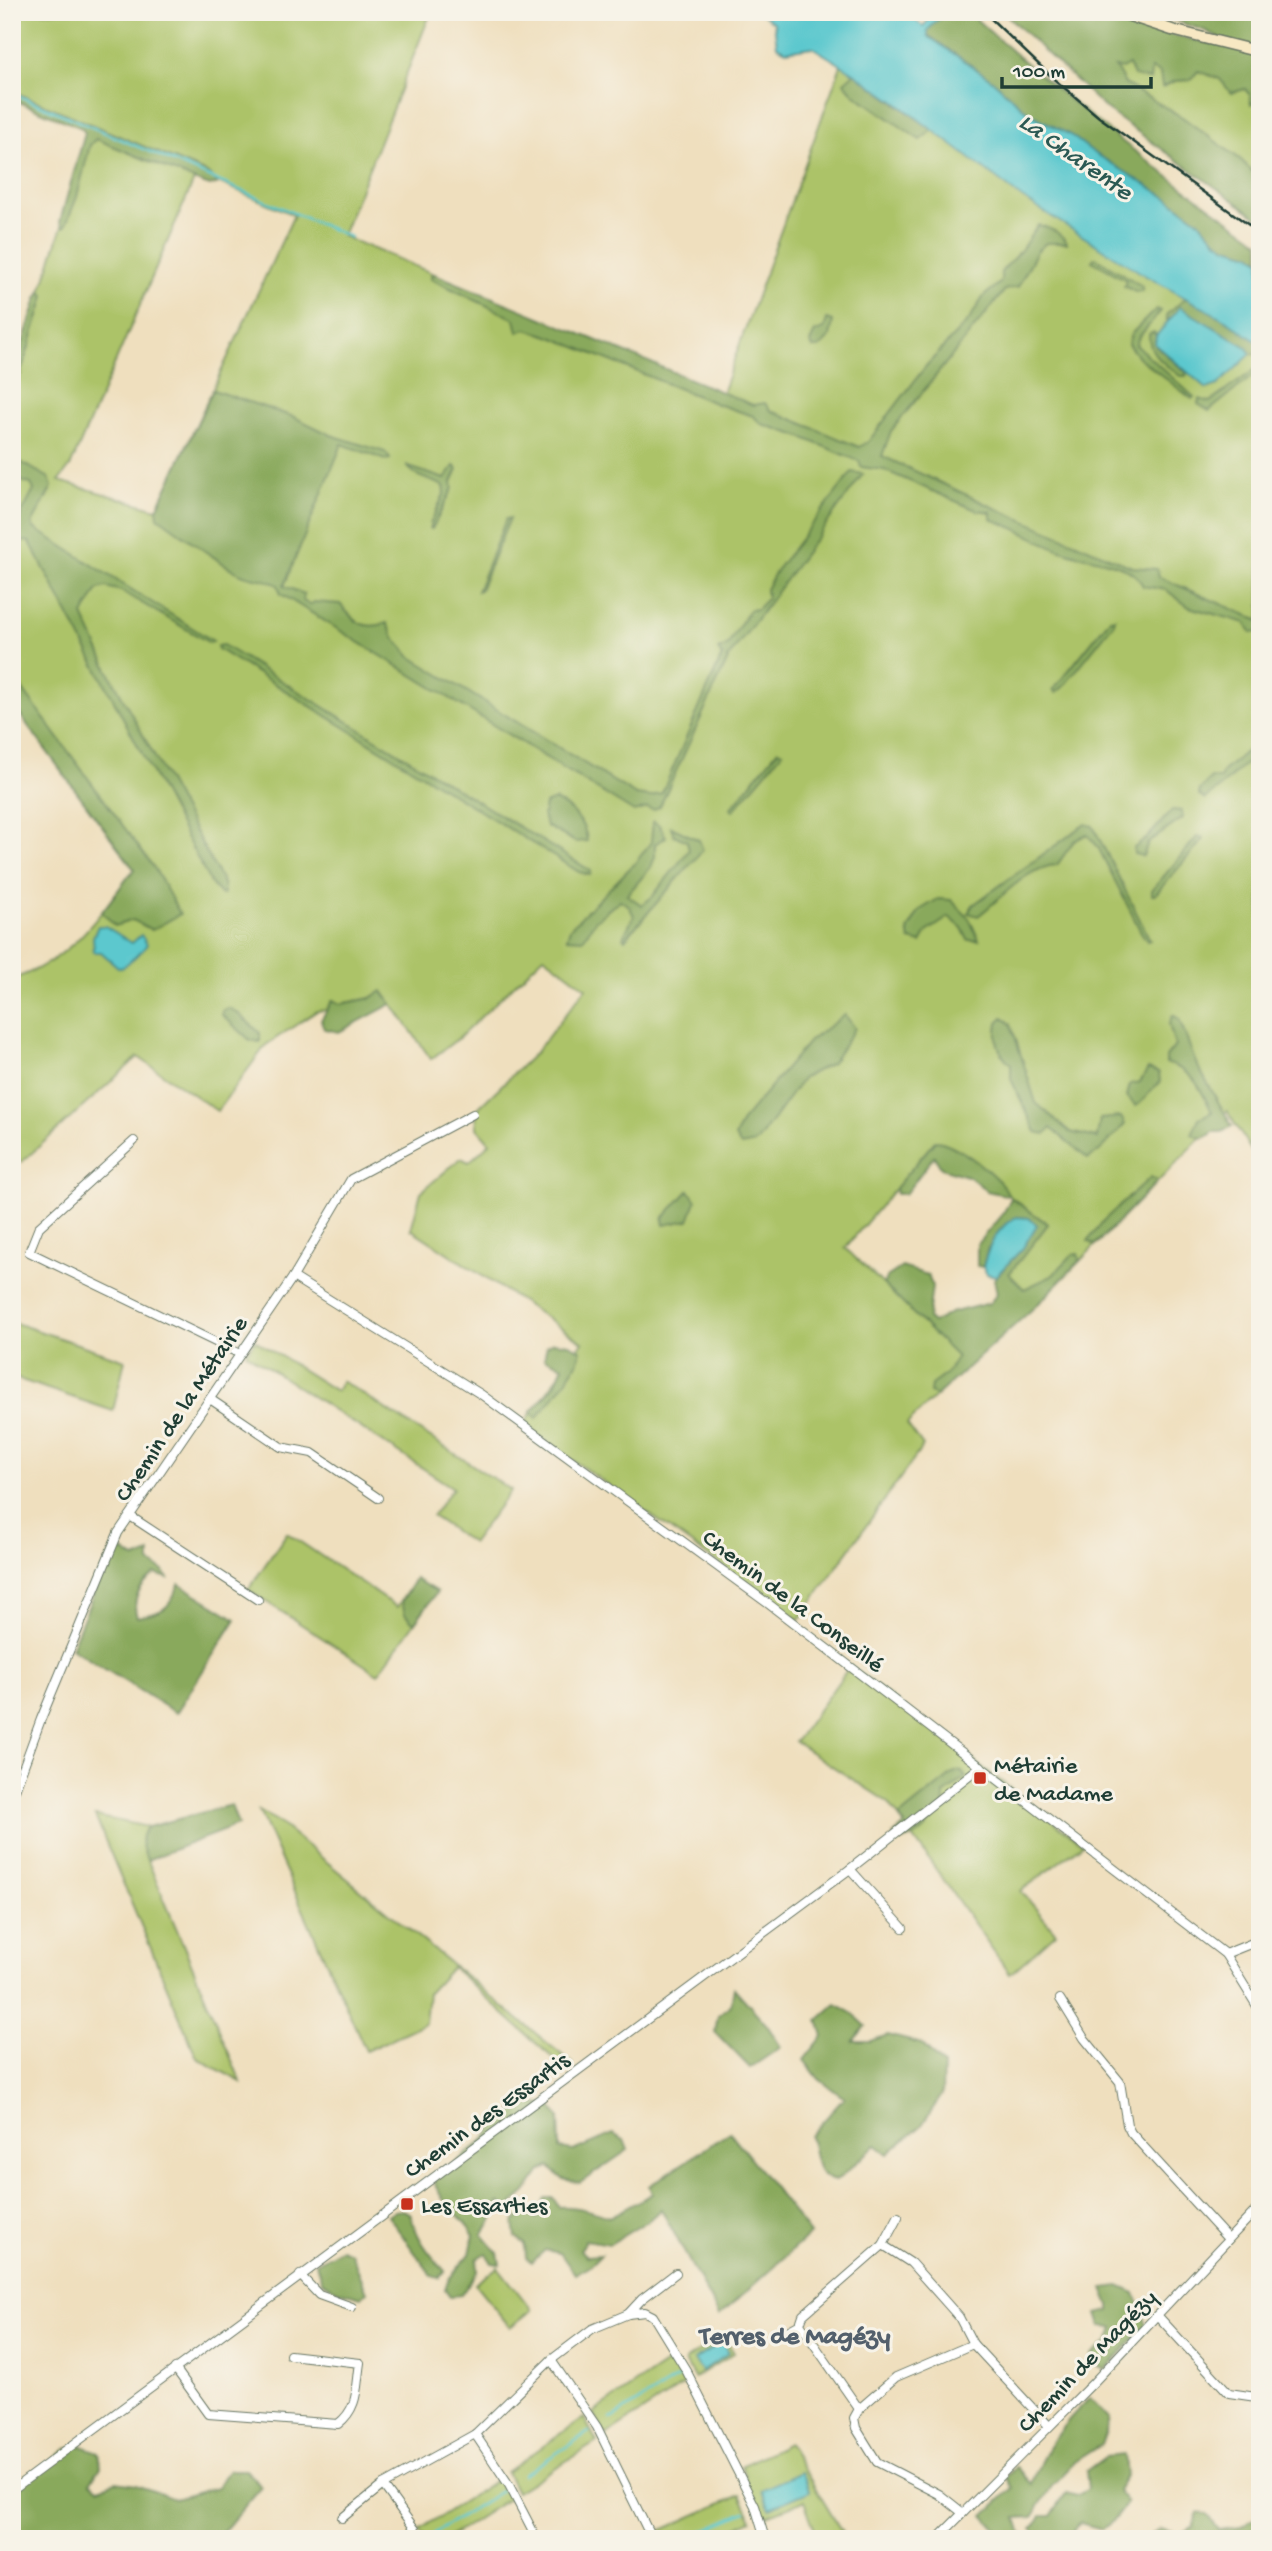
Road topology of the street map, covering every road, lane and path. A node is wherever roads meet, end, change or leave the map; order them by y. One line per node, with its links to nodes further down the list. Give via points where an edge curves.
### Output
1 (1118, 12): 2 (main road)
2 (1260, 52)
3 (473, 1114): 5 (street, Chemin de la Métairie, via 351,1179)
4 (134, 1140): 6 (street, via 39,1227 29,1252)
5 (293, 1277): 6 (street, Chemin de la Métairie); 11 (street, Chemin de la Conseillé, via 482,1395)
6 (240, 1354): 7 (street, Chemin de la Métairie)
7 (210, 1399): 8 (street, via 281,1447 312,1453); 9 (street, Chemin de la Métairie)
8 (377, 1498)
9 (130, 1516): 10 (street); 12 (street, Chemin de la Métairie, via 118,1533)
10 (258, 1600)
11 (981, 1766): 13 (street, Chemin des Essartis); 16 (street, Chemin de la Conseillé)
12 (12, 1798)
13 (850, 1869): 14 (street); 24 (street, Chemin des Essartis)
14 (903, 1928)
15 (1260, 1940): 16 (street)
16 (1225, 1954): 18 (street)
17 (1059, 1999): 21 (street, via 1120,2082 1131,2133)
18 (1260, 2011)
19 (1260, 2206): 21 (street, Chemin de Magézy)
20 (898, 2217): 22 (street)
21 (1228, 2239): 27 (street, Chemin de Magézy)
22 (883, 2245): 28 (street, via 803,2315); 30 (street, via 911,2263 959,2317)
23 (676, 2273): 26 (street)
24 (300, 2275): 25 (street, via 319,2295); 33 (street, Chemin des Essartis)
25 (352, 2308)
26 (628, 2314): 32 (street, via 592,2329); 45 (street, via 653,2316 755,2506)
27 (1157, 2315): 34 (street, via 1229,2393); 36 (street, Chemin de Magézy)
28 (800, 2324): 29 (street); 35 (street)
29 (782, 2334)
30 (972, 2344): 35 (street, via 896,2377); 36 (street)
31 (290, 2355): 33 (street, via 360,2363 350,2415 338,2424 208,2413)
32 (551, 2360): 37 (street); 44 (street, via 597,2427)
33 (175, 2368): 39 (street, Chemin des Essartis)
34 (1260, 2395)
35 (859, 2409): 40 (street, via 854,2418 856,2428 877,2462 939,2494)
36 (1049, 2426): 40 (street, Chemin de Magézy)
37 (475, 2434): 38 (street); 43 (street)
38 (383, 2485): 41 (street); 42 (street)
39 (12, 2490)
40 (963, 2513): 46 (street, Chemin de Magézy)
41 (342, 2518)
42 (422, 2539)
43 (537, 2539)
44 (652, 2539)
45 (765, 2539)
46 (937, 2539)

